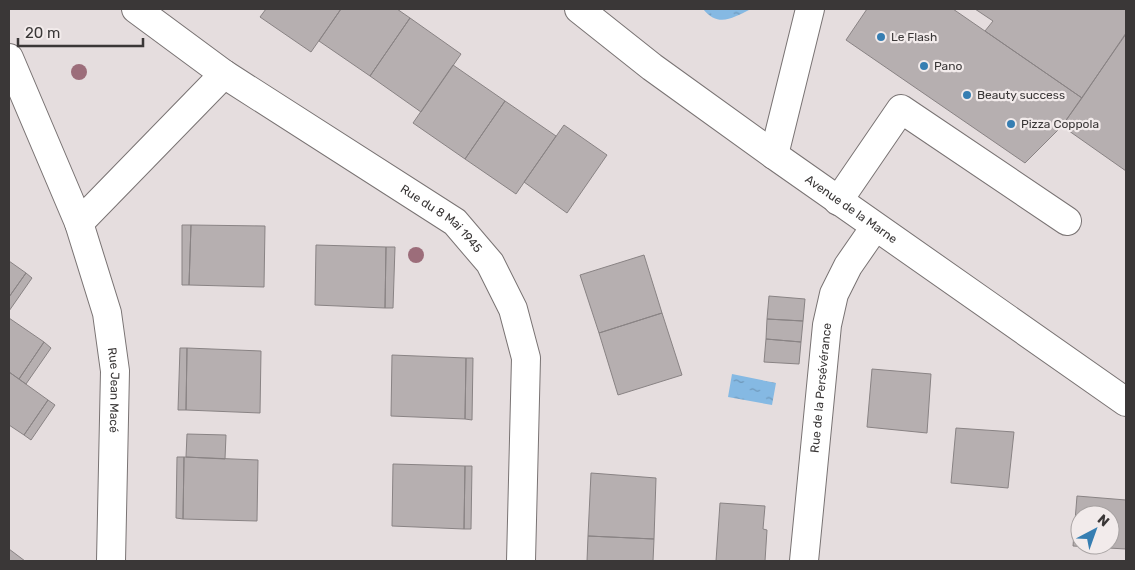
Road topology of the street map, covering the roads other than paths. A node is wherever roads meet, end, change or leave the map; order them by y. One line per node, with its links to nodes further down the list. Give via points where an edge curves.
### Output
1 (136, 9): 5 (street, Rue du 8 Mai 1945)
2 (580, 9): 6 (street, Avenue de la Marne, via 652,68)
3 (810, 9): 6 (street)
4 (9, 58): 9 (street, Rue Jean Macé)
5 (224, 74): 9 (street); 13 (street, Rue du 8 Mai 1945, via 455,222 490,263 513,309 526,358)
6 (774, 155): 7 (street, Avenue de la Marne)
7 (838, 201): 8 (street, via 901,109); 10 (street, Avenue de la Marne)
8 (1067, 221)
9 (79, 223): 12 (street, Rue Jean Macé, via 106,312 115,371)
10 (875, 228): 11 (street, Avenue de la Marne); 14 (street, Rue de la Persévérance, via 848,266 834,294 828,325)
11 (1126, 402)
12 (111, 561)
13 (521, 561)
14 (804, 561)

